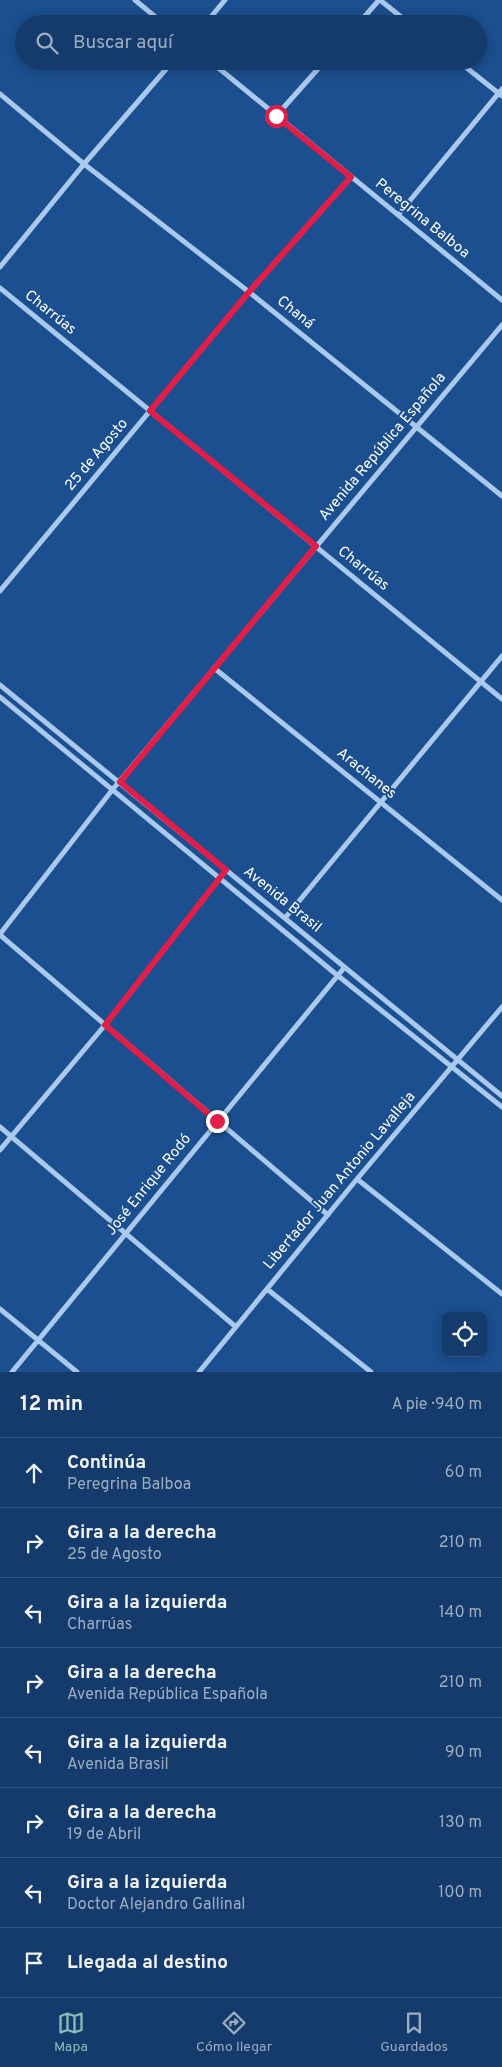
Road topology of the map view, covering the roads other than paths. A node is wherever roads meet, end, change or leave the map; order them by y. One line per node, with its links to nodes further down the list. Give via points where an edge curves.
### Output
1 (135, 0): 4 (street)
2 (225, 0): 5 (street)
3 (379, 0): 6 (street); 7 (street)
4 (153, 15)
5 (212, 15)
6 (366, 15)
7 (398, 15)
8 (166, 70): 15 (street)
9 (221, 70): 14 (street, Peregrina Balboa)
10 (316, 70): 14 (street)
11 (470, 70): 12 (street)
12 (501, 93): 17 (street)
13 (0, 94): 15 (street, Chaná)
14 (276, 116): 16 (street, Peregrina Balboa)
15 (84, 164): 18 (street); 20 (street, Chaná)
16 (351, 177): 17 (street, Peregrina Balboa); 20 (street, 25 de Agosto)
17 (398, 215): 21 (street, Peregrina Balboa)
18 (0, 267)
19 (0, 288): 23 (street, Charrúas)
20 (249, 292): 23 (street, 25 de Agosto); 24 (street, Chaná)
21 (502, 300)
22 (502, 325): 24 (street, Avenida República Española)
23 (150, 411): 26 (street, Charrúas); 27 (street, 25 de Agosto)
24 (416, 426): 25 (street, Chaná); 26 (street, Avenida República Española)
25 (502, 496)
26 (316, 546): 29 (street, Avenida República Española); 30 (street, Charrúas)
27 (0, 590)
28 (502, 656): 30 (street)
29 (214, 668): 34 (street, Avenida República Española); 36 (street, Arachanes)
30 (481, 682): 33 (street, Charrúas); 36 (street)
31 (0, 685): 34 (street, Avenida Brasil)
32 (0, 697): 35 (street, Avenida Brasil)
33 (502, 699)
34 (120, 782): 35 (street, Avenida República Española); 37 (street, Avenida Brasil)
35 (113, 789): 38 (street, Avenida Brasil); 41 (street, Avenida República Española)
36 (381, 802): 39 (street, Arachanes); 40 (street)
37 (226, 870): 38 (street); 40 (street, Avenida Brasil)
38 (220, 878): 43 (street, Avenida Brasil); 45 (street)
39 (502, 900)
40 (285, 918): 42 (street, Avenida Brasil)
41 (0, 935): 45 (street)
42 (344, 968): 43 (street, José Enrique Rodó); 46 (street, Avenida Brasil)
43 (337, 975): 47 (street, Avenida Brasil); 50 (street, José Enrique Rodó)
44 (502, 1007): 46 (street, Libertador Juan Antonio Lavalleja)
45 (105, 1025): 50 (street); 52 (street)
46 (458, 1060): 47 (street, Libertador Juan Antonio Lavalleja); 48 (street, Avenida Brasil)
47 (452, 1067): 49 (street, Avenida Brasil); 54 (street, Libertador Juan Antonio Lavalleja)
48 (502, 1096)
49 (502, 1107)
50 (217, 1121): 55 (street); 56 (street, José Enrique Rodó)
51 (0, 1127): 52 (street)
52 (11, 1136): 53 (street); 56 (street)
53 (0, 1150)
54 (357, 1179): 55 (street, Libertador Juan Antonio Lavalleja); 58 (street)
55 (328, 1215): 57 (street, Libertador Juan Antonio Lavalleja)
56 (125, 1233): 60 (street); 61 (street, José Enrique Rodó)
57 (268, 1288): 60 (street, Libertador Juan Antonio Lavalleja); 65 (street)
58 (502, 1294)
59 (0, 1309): 61 (street)
60 (236, 1327): 64 (street, Libertador Juan Antonio Lavalleja)
61 (38, 1340): 62 (street, José Enrique Rodó); 63 (street)
62 (12, 1372)
63 (77, 1372)
64 (199, 1372)
65 (371, 1372)

